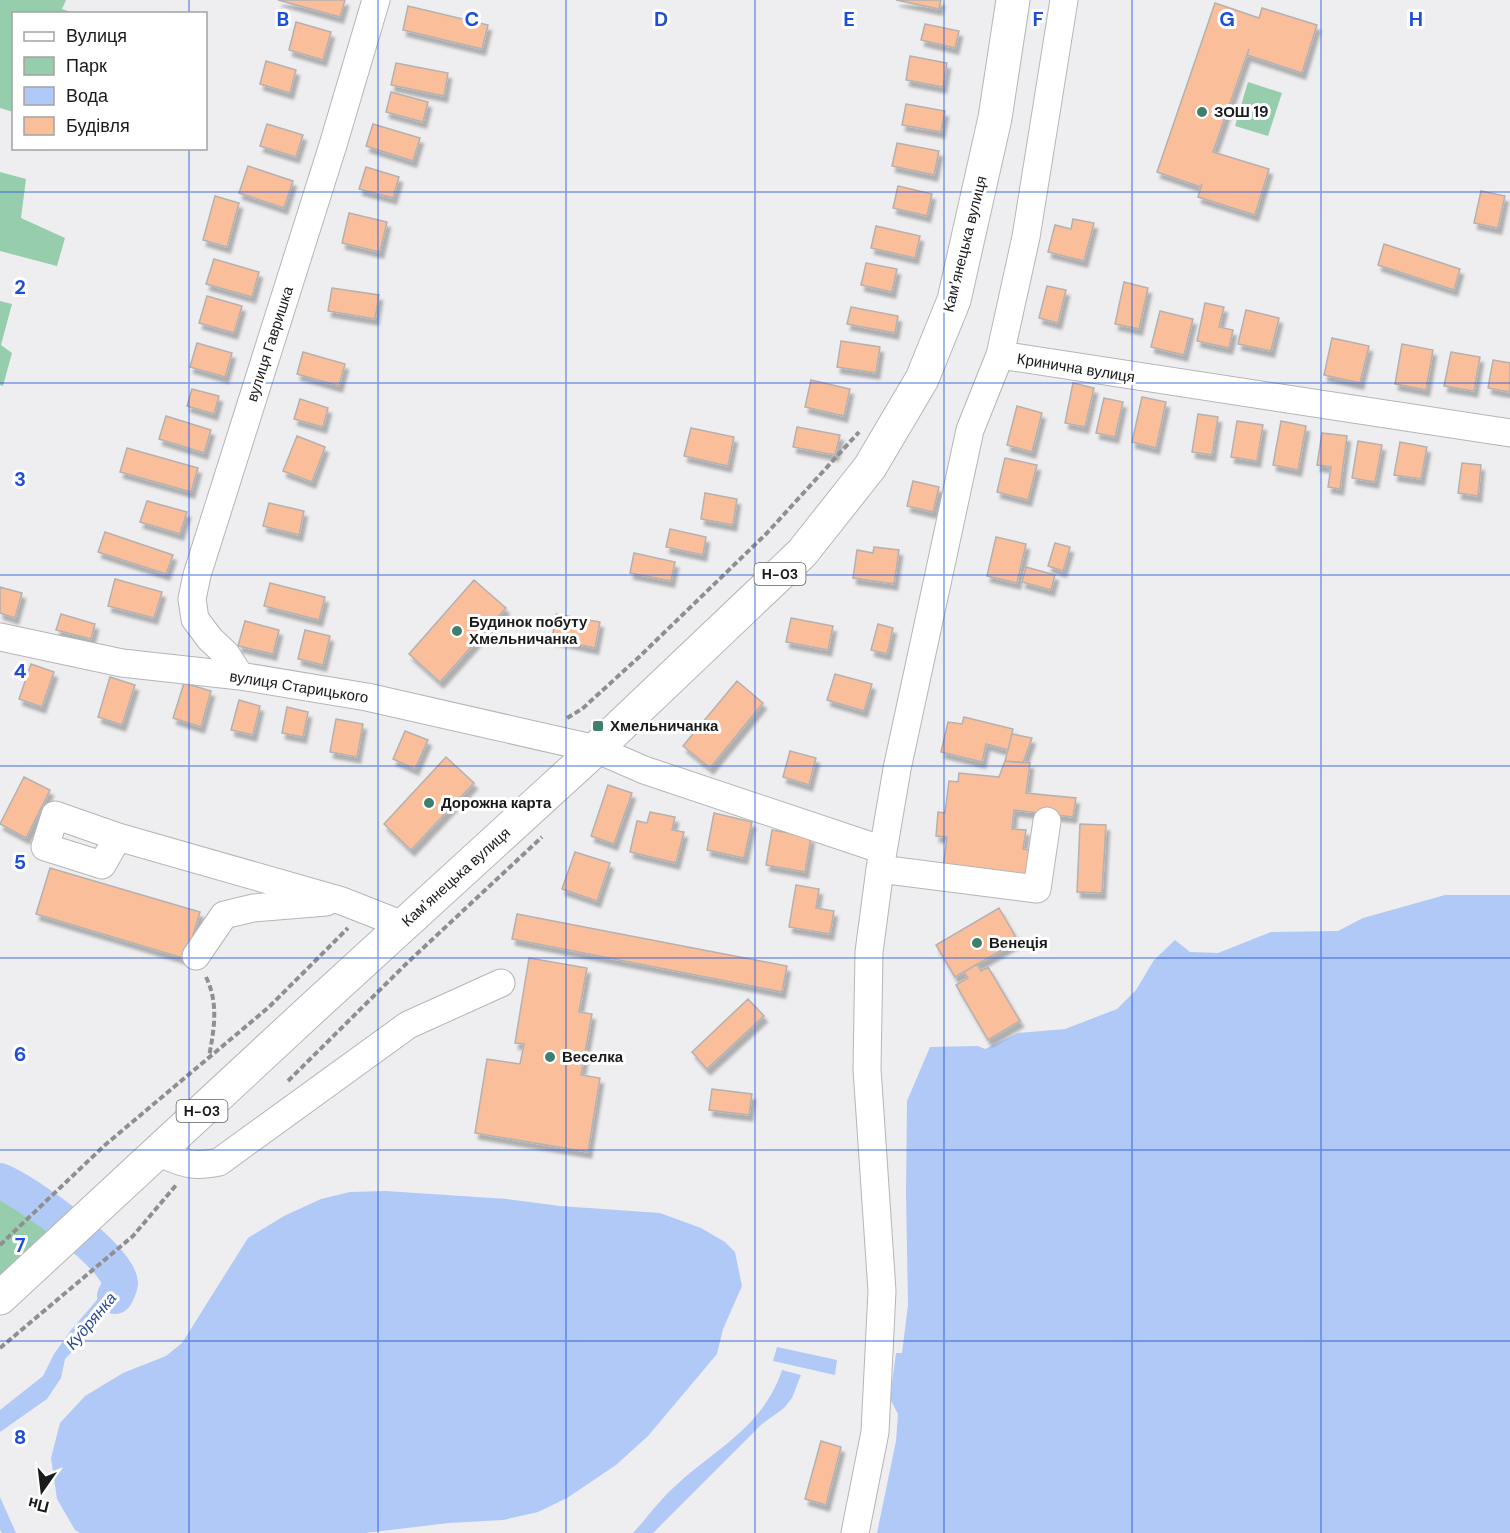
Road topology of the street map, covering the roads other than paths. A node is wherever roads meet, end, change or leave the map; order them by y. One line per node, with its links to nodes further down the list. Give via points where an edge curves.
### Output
1 (376, 0): 7 (street, вулиця Гавришка, via 192,599 195,619)
2 (1013, 0): 8 (main road, Камʼянецька вулиця / Н-03, via 995,118 954,300 922,379 870,467 802,553)
3 (1064, 0): 4 (street, Кринична вулиця, via 1026,237)
4 (1000, 356): 5 (street, Кринична вулиця); 11 (street, via 970,430 897,769)
5 (1510, 433)
6 (0, 637): 7 (street, вулиця Старицького, via 122,663)
7 (240, 676): 8 (street, вулиця Старицького, via 367,698)
8 (596, 749): 11 (street, вулиця Старицького); 13 (main road, Камʼянецька вулиця / Н-03)
9 (55, 815): 12 (street)
10 (1047, 821): 11 (street, вулиця Старицького, via 1036,889)
11 (882, 859): 18 (street, via 869,951 867,1069 882,1290 875,1432)
12 (354, 905): 13 (street); 14 (street, via 254,908 224,915)
13 (403, 925): 16 (main road, Камʼянецька вулиця / Н-03)
14 (196, 956)
15 (501, 983): 16 (street, via 408,1025 219,1162 184,1164)
16 (157, 1152): 17 (main road, Камʼянецька вулиця / Н-03)
17 (0, 1298)
18 (855, 1533)

